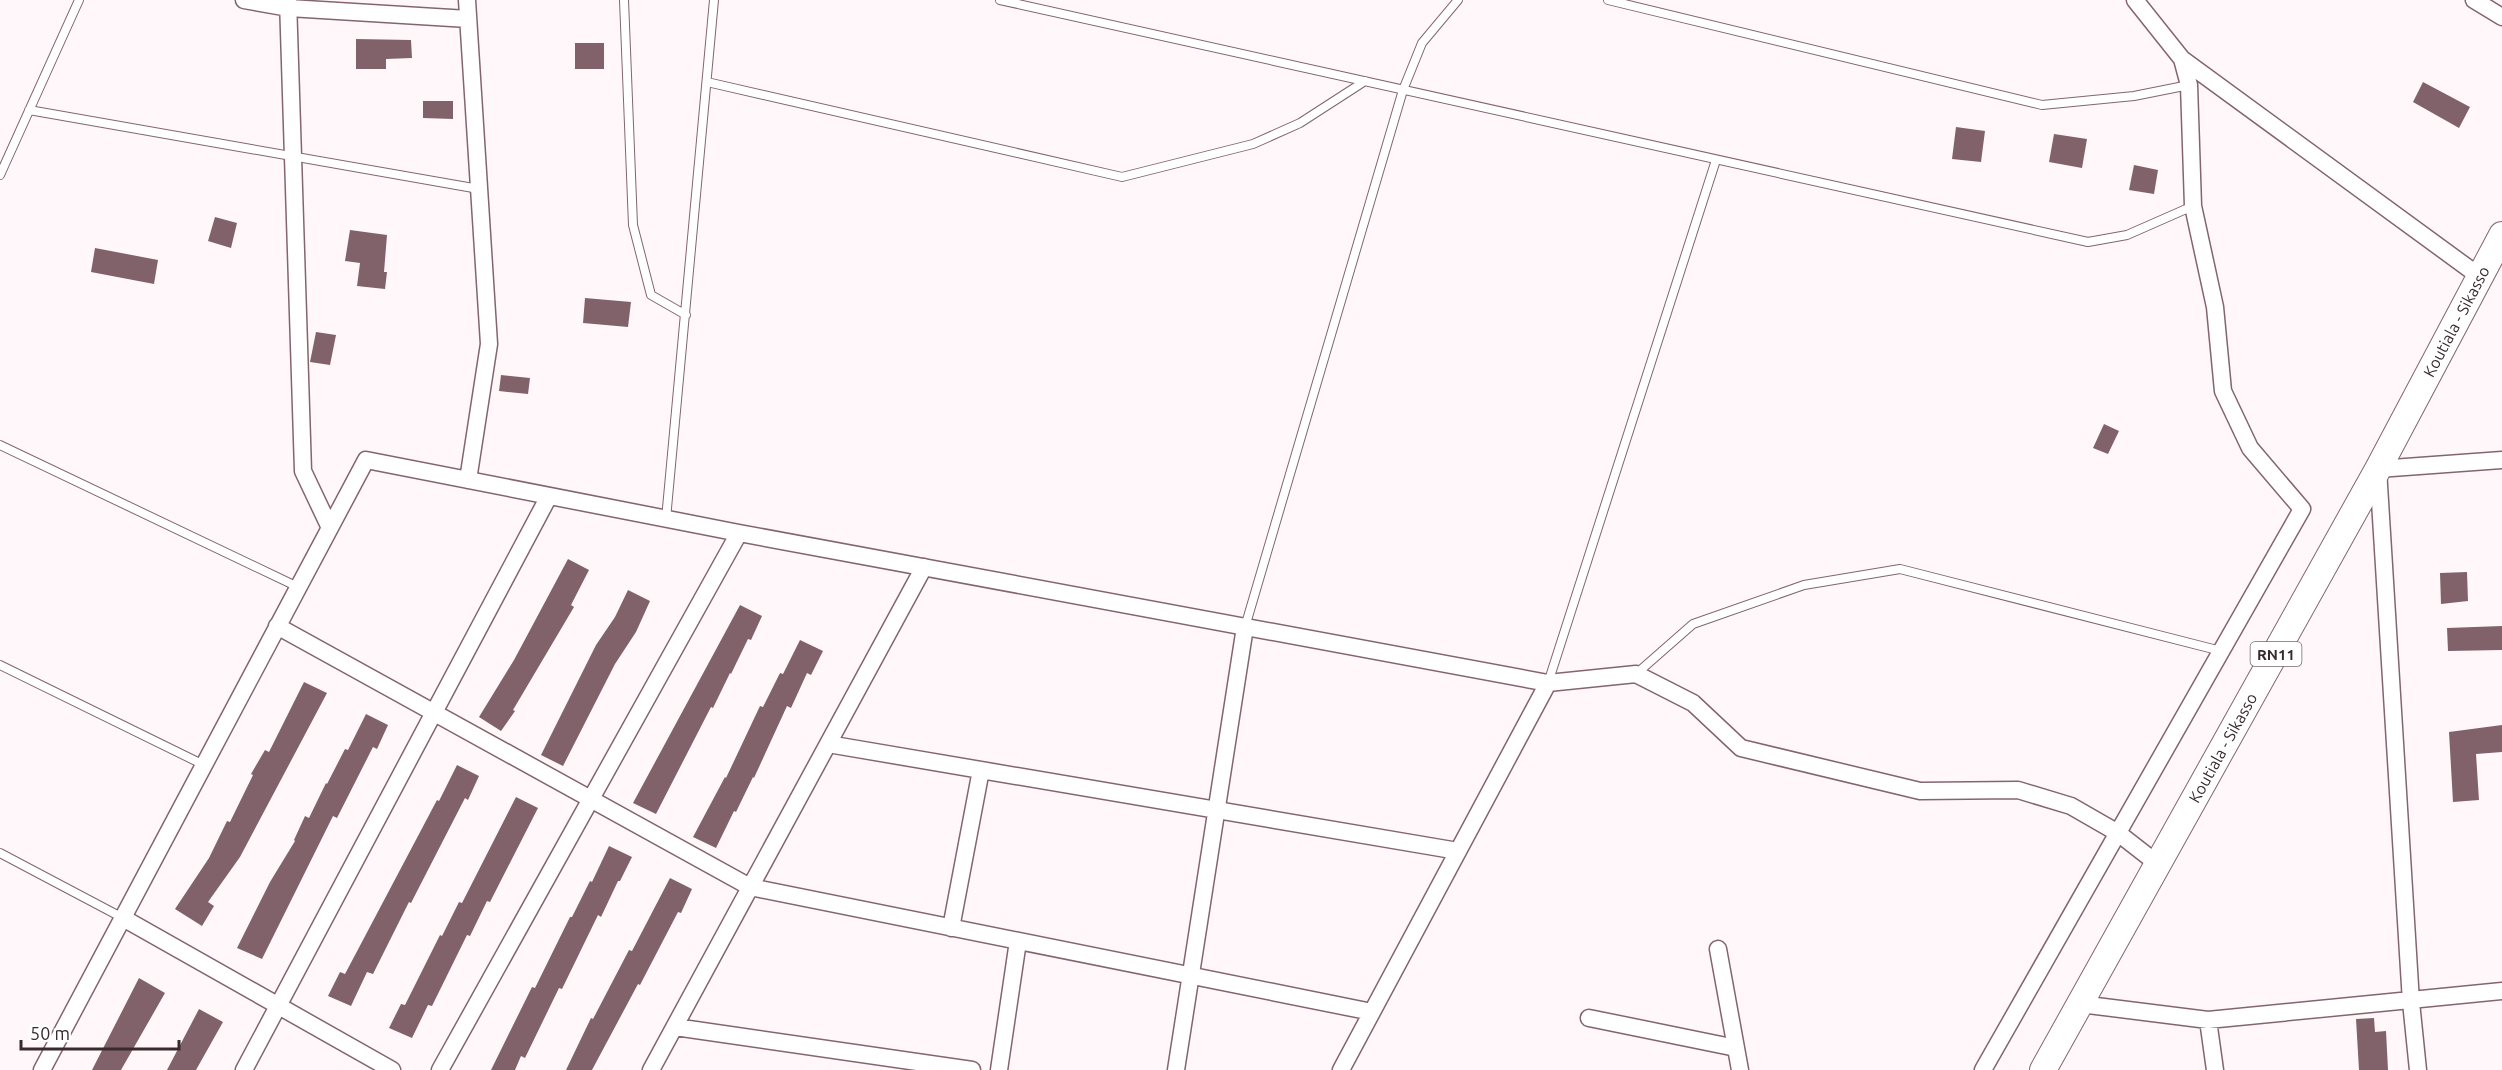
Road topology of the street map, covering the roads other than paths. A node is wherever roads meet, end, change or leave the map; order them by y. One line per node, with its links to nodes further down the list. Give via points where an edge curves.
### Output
1 (79, 0): 19 (lane)
2 (244, 0): 11 (street)
3 (467, 0): 13 (street)
4 (624, 0): 27 (lane, via 633,225 651,295)
5 (714, 0): 16 (lane)
6 (1000, 0): 15 (lane)
7 (1458, 0): 18 (lane, via 1422,43)
8 (1608, 0): 17 (lane, via 2042,105 2134,96)
9 (2135, 0): 14 (street)
10 (2474, 0): 12 (street)
11 (289, 4): 13 (street); 20 (street)
12 (2502, 17)
13 (468, 19): 23 (street)
14 (2182, 59): 17 (street); 26 (street)
15 (1365, 81): 16 (lane, via 1300,123 1253,144 1122,177); 18 (lane)
16 (707, 82): 27 (lane)
17 (2189, 85): 24 (street)
18 (1403, 90): 21 (lane); 39 (lane)
19 (30, 110): 20 (lane); 22 (lane)
20 (293, 156): 23 (lane); 34 (street, via 303,471)
21 (1716, 160): 24 (lane, via 2088,242 2127,235); 43 (lane)
22 (0, 176)
23 (479, 189): 31 (street, via 489,344)
24 (2193, 206): 40 (street, via 2215,307 2223,391 2250,448 2302,509)
25 (2502, 235): 26 (main road, Koutiala - Sikasso / RN11)
26 (2478, 276): 30 (main road, Koutiala - Sikasso / RN11)
27 (686, 315): 33 (lane)
28 (0, 444): 37 (lane)
29 (2502, 460): 30 (street)
30 (2378, 469): 53 (main road, Koutiala - Sikasso / RN11); 61 (street)
31 (468, 480): 32 (street); 34 (street, via 366,460)
32 (549, 496): 33 (street); 44 (street)
33 (666, 519): 35 (street)
34 (330, 528): 37 (street)
35 (739, 533): 36 (street); 48 (street)
36 (924, 567): 39 (street); 45 (street)
37 (298, 587): 38 (street)
38 (277, 626): 44 (street); 46 (street)
39 (1245, 627): 43 (street); 49 (street)
40 (2221, 651): 42 (lane, via 1900,568 1804,585 1693,624); 50 (street)
41 (0, 665): 46 (lane)
42 (1636, 674): 43 (street); 50 (street, via 1693,703 1741,748 1920,791 2018,790 2071,806)
43 (1548, 683): 51 (street)
44 (433, 712): 48 (street); 63 (street)
45 (828, 744): 47 (street); 54 (street)
46 (204, 765): 55 (street)
47 (981, 770): 49 (street); 56 (street)
48 (591, 800): 54 (street); 72 (street)
49 (1216, 810): 51 (street); 59 (street)
50 (2118, 833): 53 (street); 79 (street)
51 (1458, 851): 64 (street)
52 (0, 854): 55 (lane)
53 (2160, 865): 62 (main road, Koutiala - Sikasso / RN11)
54 (750, 887): 56 (street); 67 (street)
55 (123, 918): 63 (street); 69 (street)
56 (951, 928): 57 (street)
57 (1018, 941): 59 (street); 75 (street)
58 (1718, 949): 68 (street)
59 (1191, 976): 64 (street); 76 (street)
60 (2502, 991): 61 (street)
61 (2411, 1002): 66 (street); 82 (street)
62 (2080, 1004): 66 (street); 80 (main road, Koutiala - Sikasso / RN11)
63 (277, 1005): 70 (street); 71 (street)
64 (1372, 1012): 77 (street)
65 (1589, 1018): 68 (street)
66 (2208, 1020): 81 (street)
67 (675, 1027): 73 (street); 74 (street)
68 (1736, 1048): 78 (street)
69 (42, 1070)
70 (244, 1070)
71 (393, 1070)
72 (440, 1070)
73 (651, 1070)
74 (972, 1070)
75 (999, 1070)
76 (1176, 1070)
77 (1341, 1070)
78 (1740, 1070)
79 (1983, 1070)
80 (2043, 1070)
81 (2215, 1070)
82 (2418, 1070)

